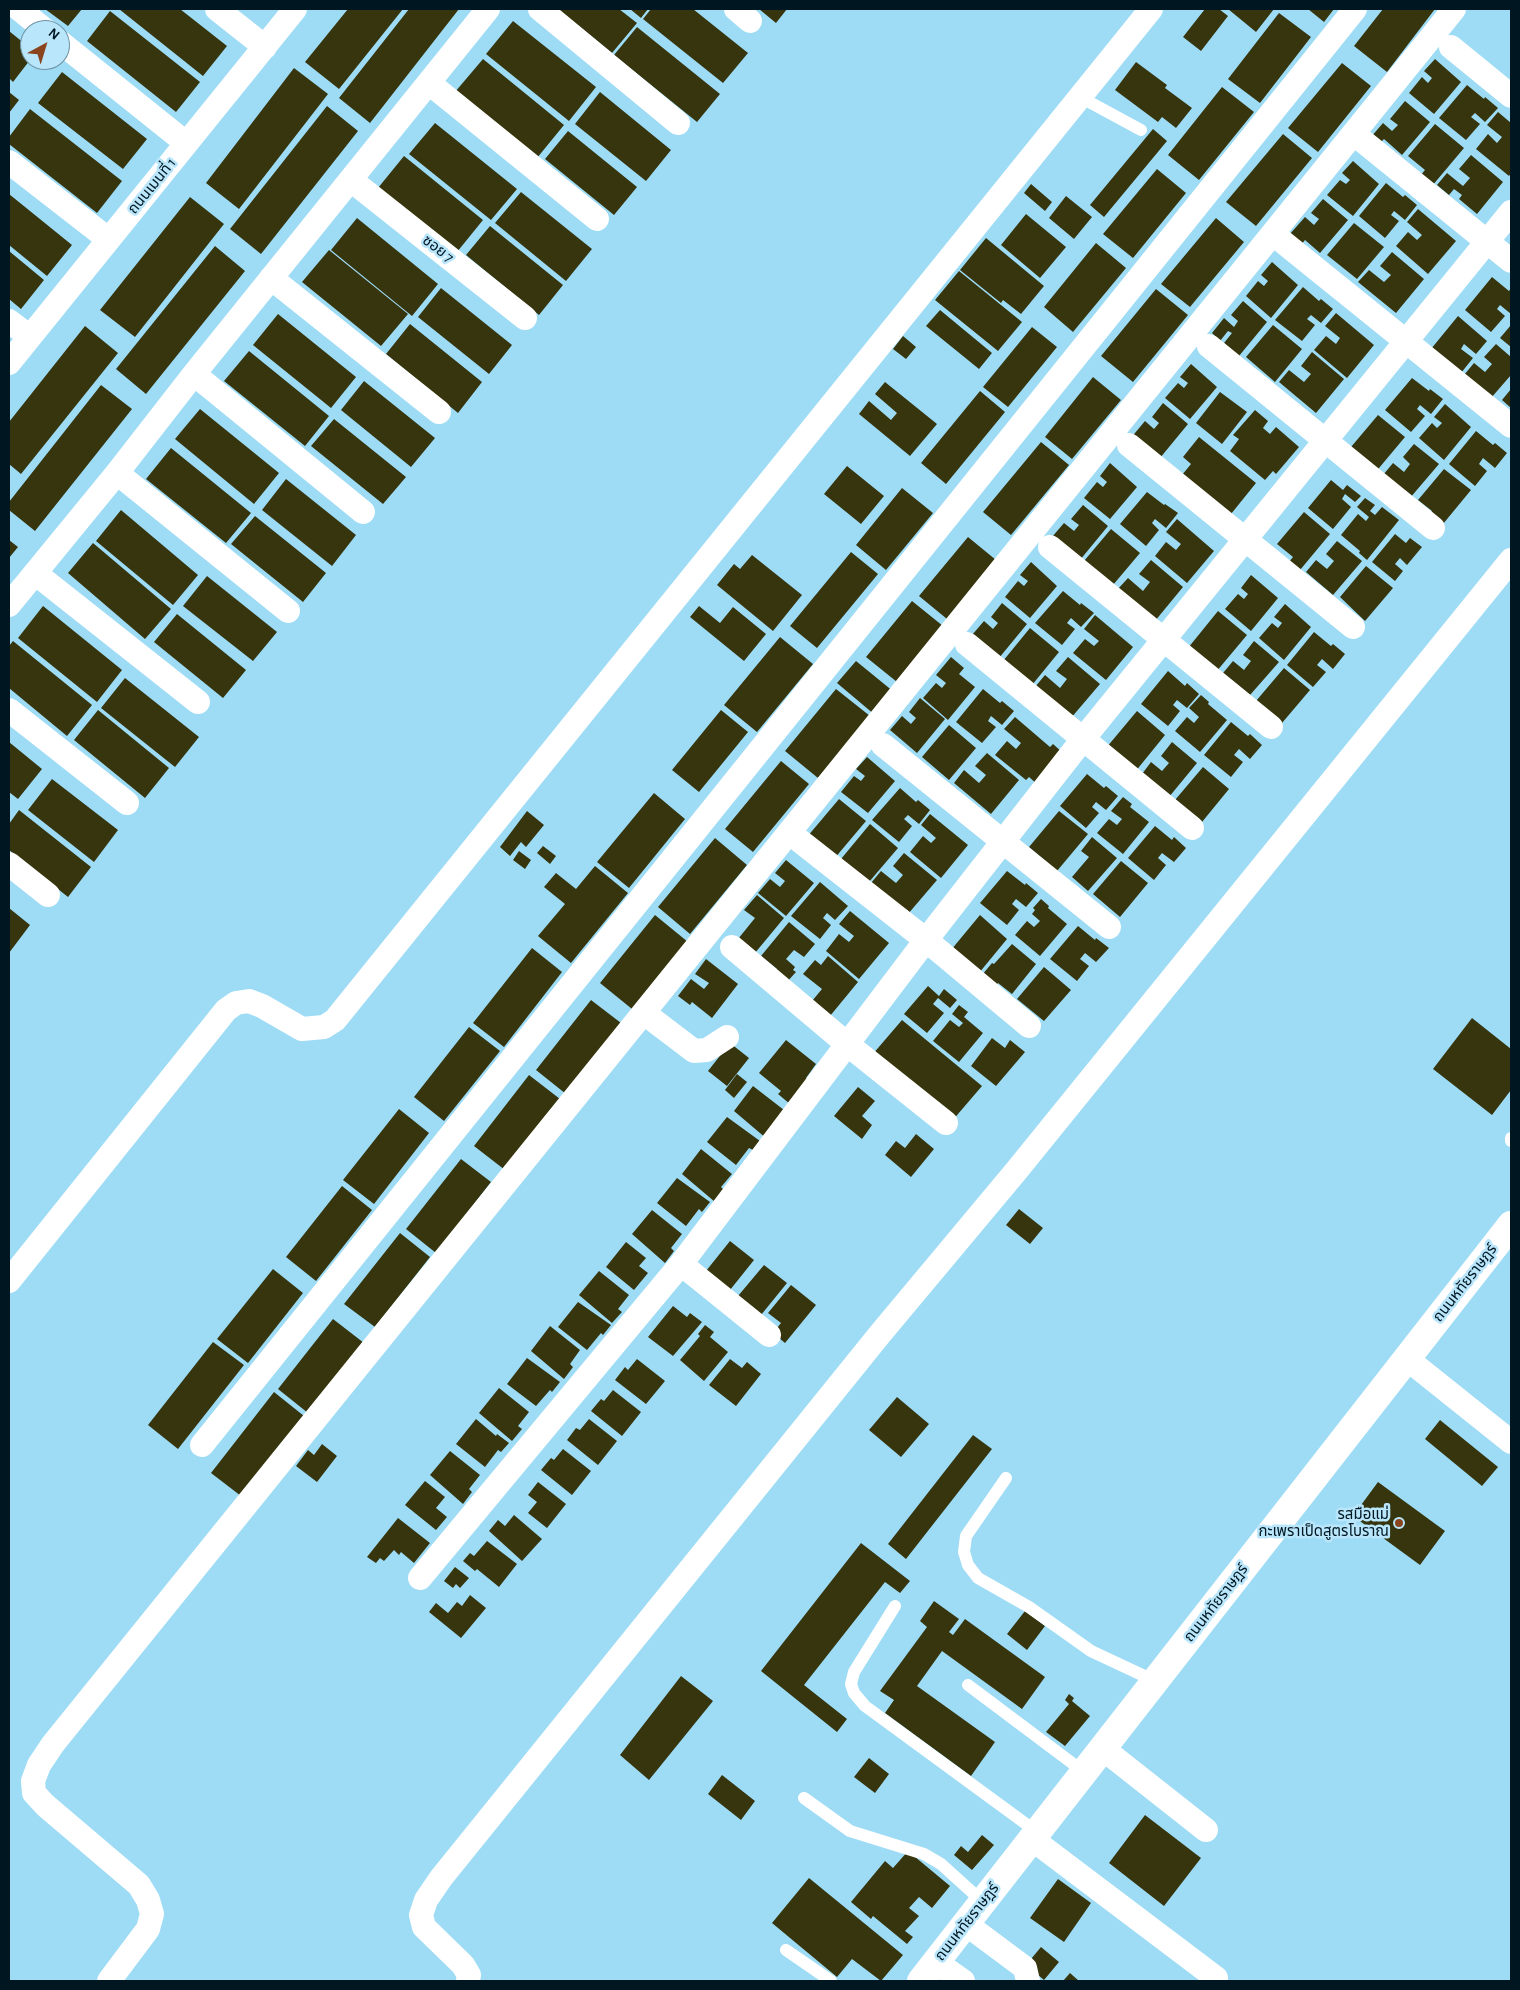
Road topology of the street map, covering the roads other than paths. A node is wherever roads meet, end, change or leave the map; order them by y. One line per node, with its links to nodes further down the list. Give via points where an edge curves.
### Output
1 (19, 9): 9 (street)
2 (217, 9): 10 (street)
3 (296, 9): 10 (street, ถนนเมนที่ 1)
4 (488, 9): 13 (street)
5 (540, 9): 16 (street)
6 (1151, 9): 15 (street)
7 (1356, 9): 77 (street)
8 (1454, 9): 66 (street)
9 (33, 20)
10 (265, 47): 19 (street, ถนนเมนที่ 1)
11 (1451, 47): 14 (street)
12 (70, 50): 19 (street)
13 (429, 83): 21 (street); 23 (street)
14 (1511, 96)
15 (1080, 97): 17 (lane); 73 (street, via 335,1020 324,1028 302,1029 248,1001 236,1003 226,1010)
16 (678, 123)
17 (1141, 130)
18 (1364, 142): 26 (street)
19 (186, 143): 24 (street, ถนนเมนที่ 1)
20 (9, 162): 24 (street)
21 (351, 180): 28 (street); 29 (street, ซอย 7)
22 (1511, 212): 26 (street)
23 (597, 219)
24 (108, 239): 31 (street, ถนนเมนที่ 1)
25 (1283, 242): 32 (street)
26 (1486, 242): 27 (street); 32 (street)
27 (1511, 261)
28 (271, 278): 35 (street); 36 (street)
29 (525, 318)
30 (9, 320): 31 (street)
31 (30, 337): 34 (street, ถนนเมนที่ 1)
32 (1406, 340): 37 (street); 38 (street)
33 (1209, 346): 38 (street)
34 (9, 364)
35 (194, 374): 40 (street); 41 (street)
36 (439, 412)
37 (1511, 426)
38 (1326, 441): 42 (street); 43 (street)
39 (1129, 444): 43 (street)
40 (117, 473): 46 (street); 48 (street)
41 (363, 512)
42 (1433, 528)
43 (1246, 540): 49 (street); 50 (street)
44 (1050, 547): 50 (street)
45 (1511, 560): 94 (street, via 441,1878 426,1900 421,1915 424,1927 464,1965 469,1974)
46 (36, 573): 47 (street); 52 (street)
47 (9, 605)
48 (288, 611)
49 (1353, 627)
50 (1164, 641): 54 (street); 55 (street)
51 (967, 644): 55 (street)
52 (198, 702)
53 (9, 710): 57 (street)
54 (1271, 727)
55 (1083, 739): 58 (street); 60 (street)
56 (883, 745): 60 (street)
57 (127, 803)
58 (1192, 828)
59 (800, 841): 64 (street)
60 (1003, 841): 63 (street); 64 (street)
61 (9, 864): 62 (street)
62 (48, 896)
63 (1109, 927)
64 (926, 940): 67 (street); 69 (street)
65 (732, 947): 69 (street)
66 (644, 1014): 68 (street, via 694,1051 706,1050); 93 (street, via 38,1765 34,1793 140,1885 148,1900 152,1914 148,1929)
67 (1029, 1026)
68 (727, 1037)
69 (847, 1044): 70 (street); 72 (street)
70 (946, 1123)
71 (1511, 1225): 75 (main road, ถนนหทัยราษฎร์)
72 (681, 1264): 74 (street); 79 (street)
73 (9, 1281)
74 (769, 1335)
75 (1406, 1358): 76 (street); 81 (main road, ถนนหทัยราษฎร์)
76 (1511, 1442)
77 (202, 1446)
78 (1006, 1478): 81 (lane, via 966,1536 964,1552 968,1565 978,1578 1029,1607 1091,1651)
79 (420, 1578)
80 (895, 1606): 87 (lane, via 854,1672 854,1693 865,1706)
81 (1155, 1681): 83 (main road, ถนนหทัยราษฎร์)
82 (968, 1686): 84 (lane)
83 (1102, 1748): 84 (main road, ถนนหทัยราษฎร์); 86 (street)
84 (1084, 1772): 87 (main road, ถนนหทัยราษฎร์)
85 (804, 1798): 88 (lane, via 850,1831 924,1854 941,1864)
86 (1206, 1830)
87 (1034, 1836): 88 (main road, ถนนหทัยราษฎร์); 92 (street)
88 (983, 1902): 89 (main road, ถนนหทัยราษฎร์)
89 (966, 1924): 91 (main road, ถนนหทัยราษฎร์); 97 (street, via 1025,1968)
90 (786, 1950): 95 (lane)
91 (929, 1972): 96 (street)
92 (1216, 1978)
93 (109, 1981)
94 (468, 1981)
95 (831, 1981)
96 (963, 1981)
97 (1028, 1981)

